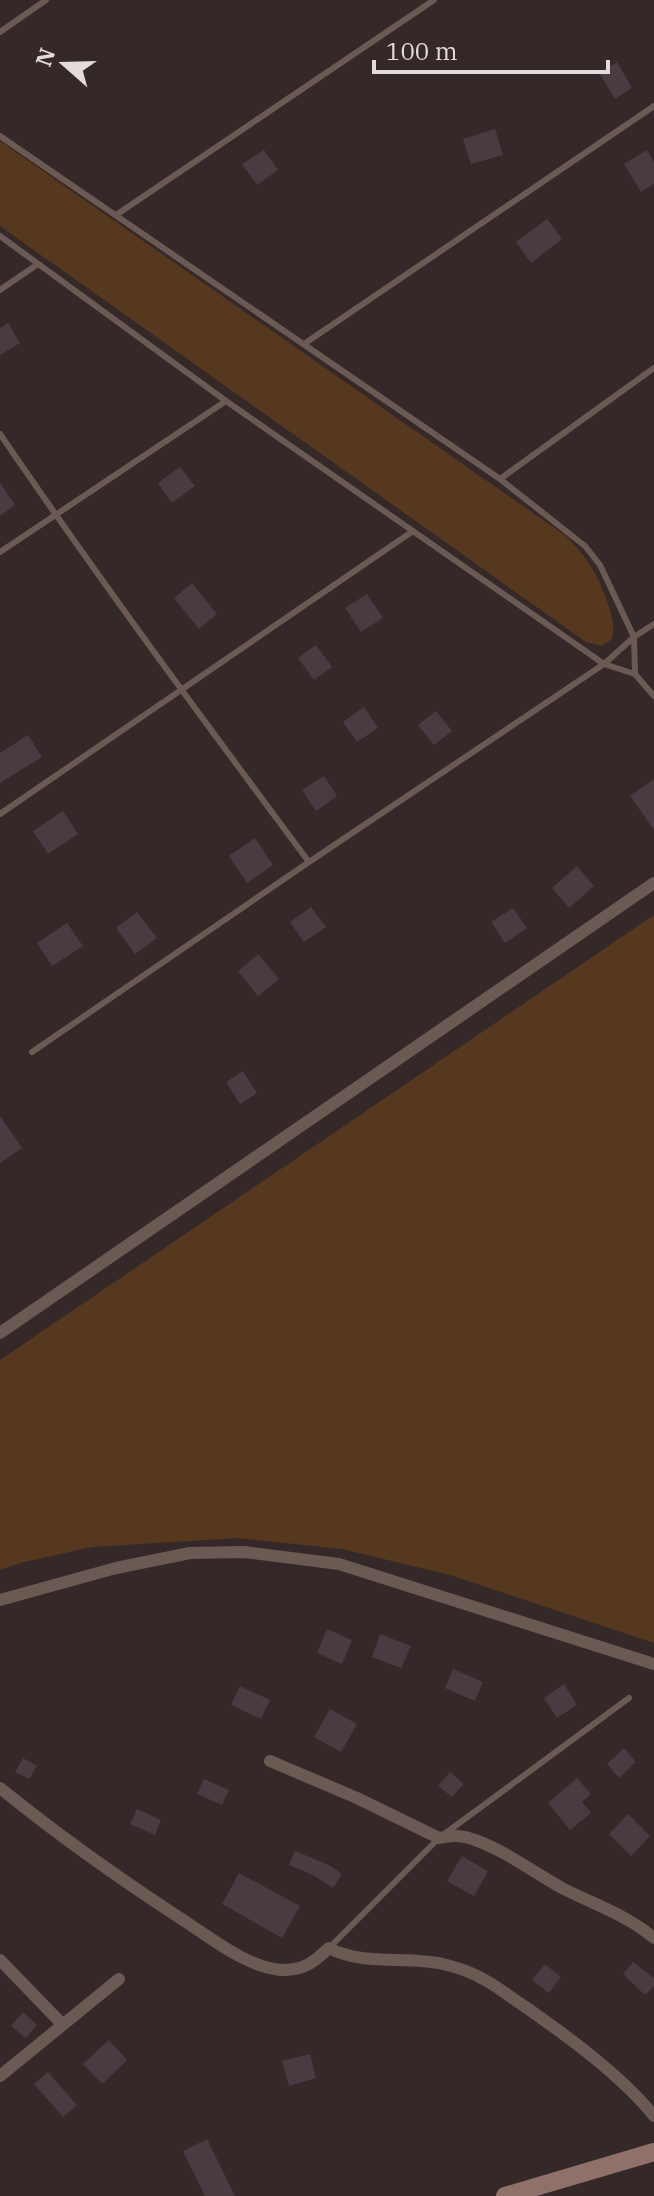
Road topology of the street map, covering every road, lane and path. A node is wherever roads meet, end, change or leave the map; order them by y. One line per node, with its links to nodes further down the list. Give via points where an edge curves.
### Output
1 (46, 0): 3 (lane)
2 (434, 0): 6 (lane)
3 (0, 32)
4 (654, 106): 10 (lane)
5 (0, 136): 6 (lane)
6 (116, 215): 10 (lane)
7 (0, 236): 8 (lane)
8 (38, 264): 9 (lane); 12 (lane)
9 (0, 290)
10 (304, 344): 14 (lane)
11 (654, 368): 14 (lane)
12 (226, 401): 15 (lane); 16 (lane)
13 (0, 434): 15 (lane)
14 (500, 479): 19 (lane, via 585,546 600,565)
15 (55, 515): 17 (lane); 22 (lane)
16 (413, 531): 20 (lane); 22 (lane)
17 (0, 552)
18 (654, 624): 19 (lane)
19 (634, 637): 20 (lane); 21 (lane)
20 (604, 664): 21 (lane); 25 (lane)
21 (635, 674): 23 (lane)
22 (181, 690): 24 (lane); 25 (lane)
23 (654, 696)
24 (0, 814)
25 (309, 862): 27 (lane)
26 (654, 883): 28 (street)
27 (32, 1052)
28 (0, 1333)
29 (0, 1600): 30 (street, via 190,1553 244,1552 339,1564)
30 (654, 1664)
31 (629, 1698): 34 (lane)
32 (270, 1761): 34 (street)
33 (0, 1788): 36 (street, via 139,1891 255,1963 285,1970 311,1965)
34 (439, 1838): 35 (street, via 478,1840 639,1925); 36 (lane)
35 (654, 1938)
36 (329, 1948): 41 (street, via 351,1956 445,1965 485,1980)
37 (0, 1960): 39 (street)
38 (119, 1979): 39 (street)
39 (62, 2024): 40 (street)
40 (0, 2076)
41 (652, 2108)
42 (654, 2152): 43 (main road)
43 (505, 2196)

